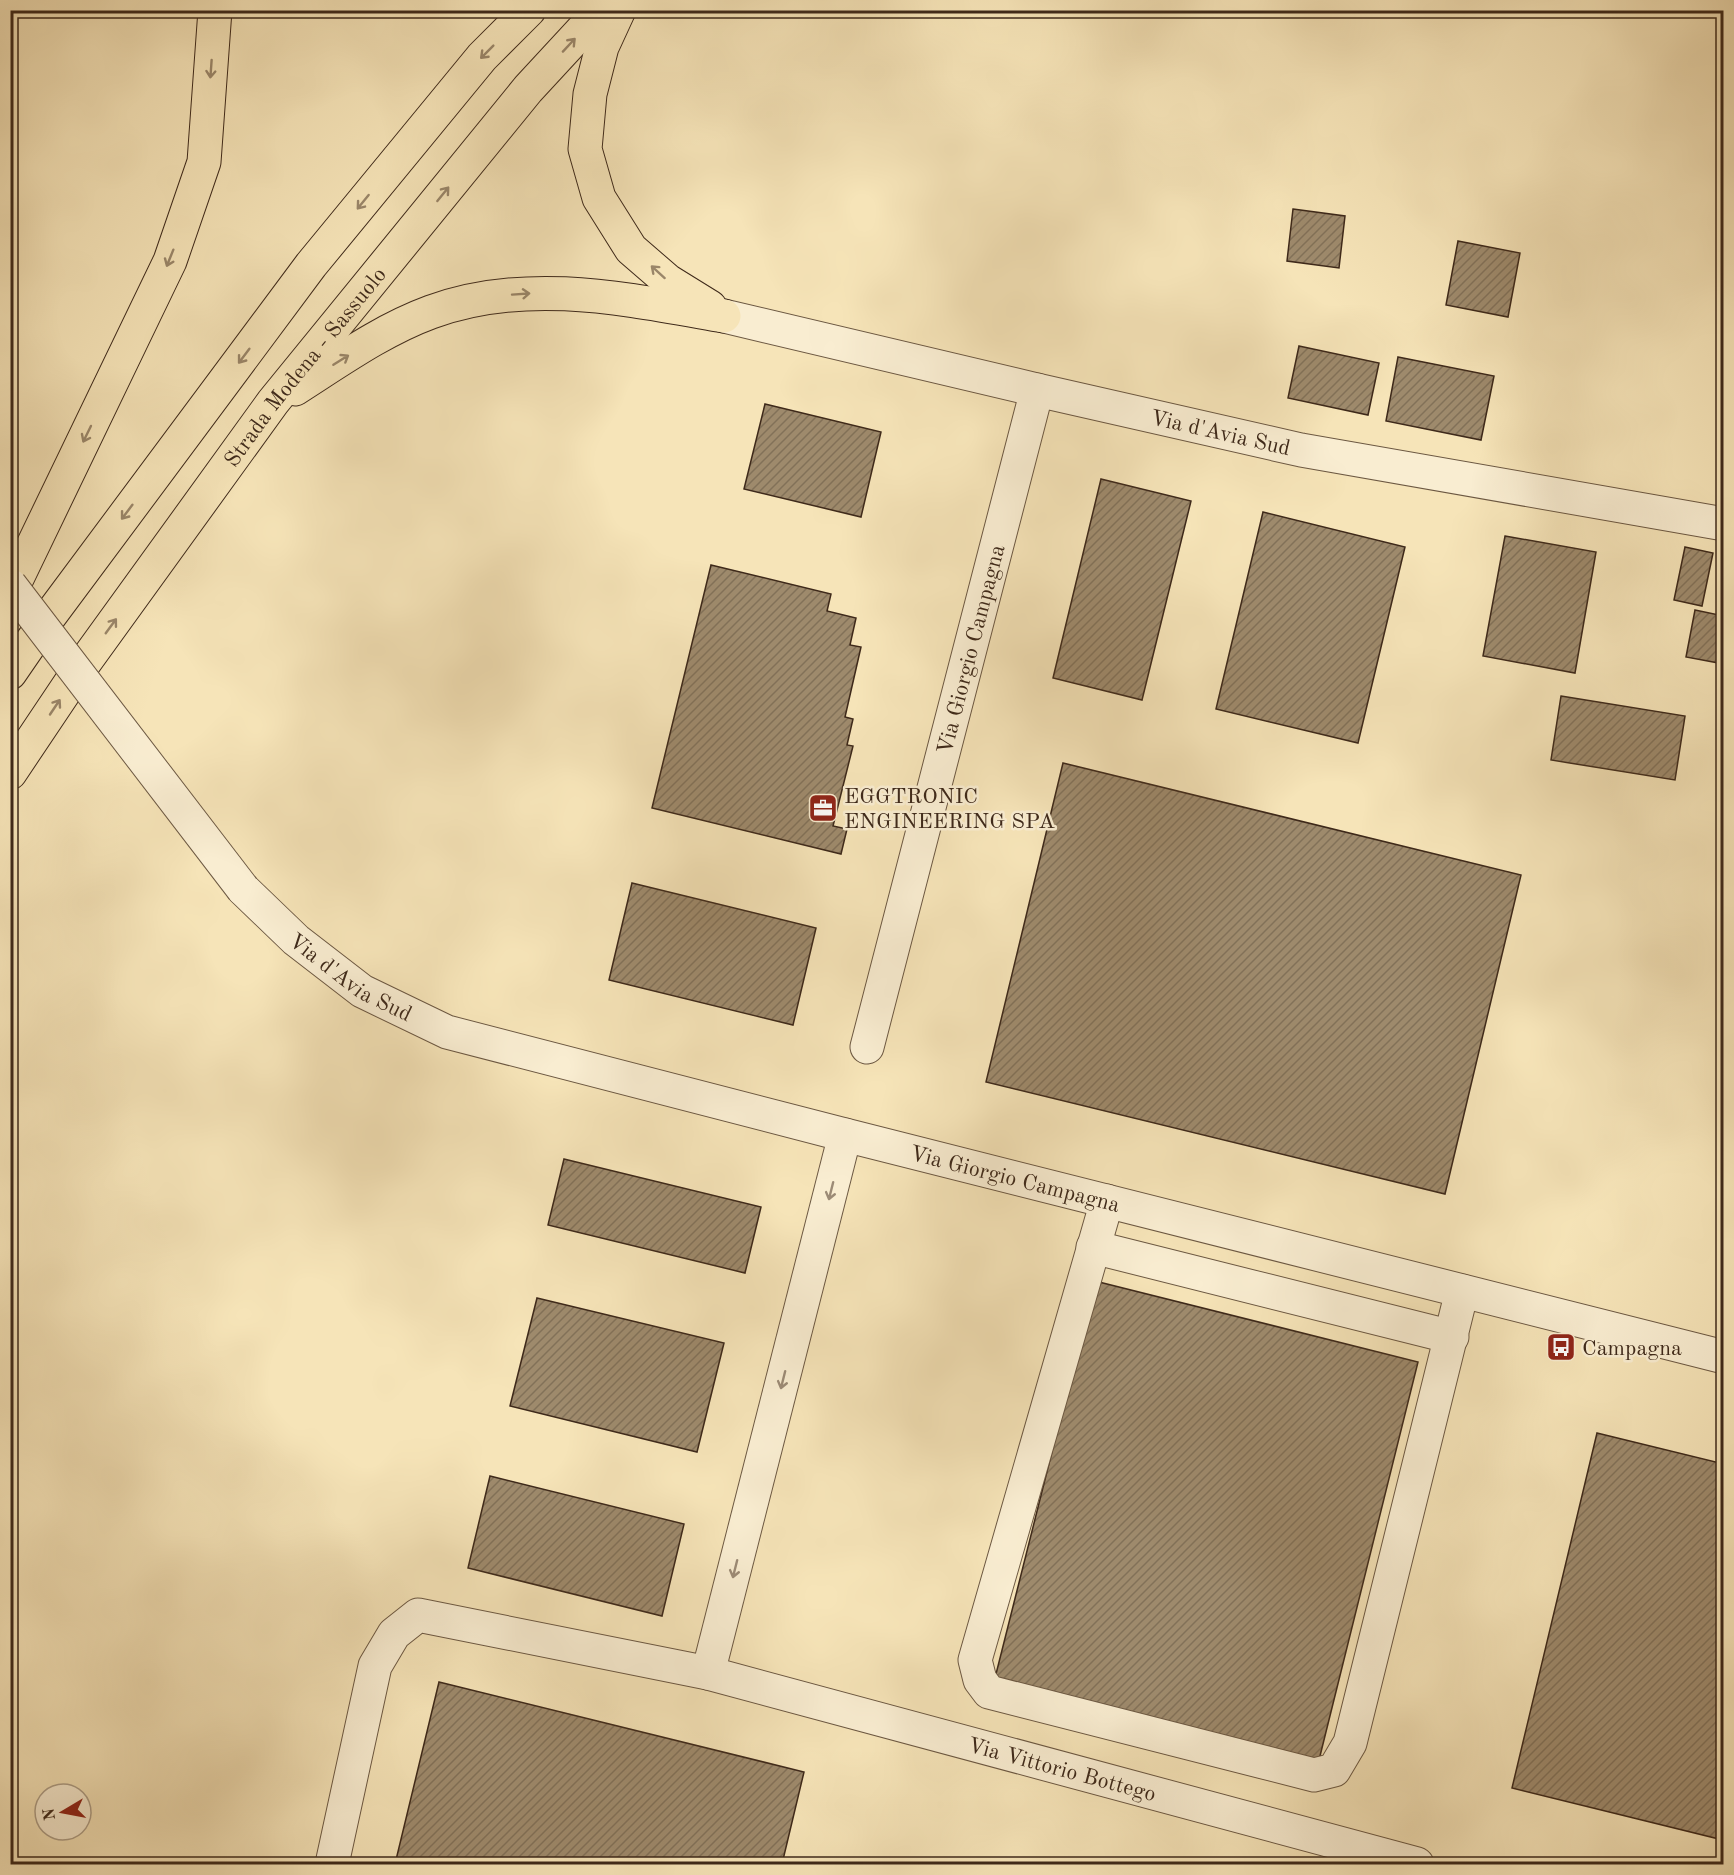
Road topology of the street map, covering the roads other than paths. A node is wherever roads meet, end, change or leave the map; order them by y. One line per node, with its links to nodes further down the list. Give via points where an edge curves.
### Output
1 (215, 10): 10 (highway, one-way to 10, via 204,162 170,261)
2 (529, 10): 11 (highway, one-way to 11, via 482,57 311,265)
3 (602, 10): 7 (highway, Strada Modena - Sassuolo, one-way to 3, via 528,89)
4 (619, 10): 5 (highway, one-way to 4, via 668,281 631,249 599,198 585,148 590,94 602,47)
5 (724, 316): 6 (street, Via d'Avia Sud); 7 (highway, one-way to 5, via 375,338 431,312 489,296 550,292 613,297)
6 (1037, 390): 8 (street, Via d'Avia Sud, via 1301,450); 13 (street, Via Giorgio Campagna)
7 (273, 402): 12 (highway, Strada Modena - Sassuolo, one-way to 7)
8 (1724, 524)
9 (10, 585): 14 (street, Via d'Avia Sud, bridge, via 243,889 296,940 362,992 447,1032)
10 (10, 593)
11 (10, 673)
12 (10, 773)
13 (867, 1047)
14 (845, 1135): 15 (street, Via Giorgio Campagna); 20 (street, one-way to 20)
15 (1107, 1201): 16 (street); 17 (street, Via Giorgio Campagna)
16 (1093, 1247): 18 (street); 18 (street, via 975,1660 980,1680 989,1692 1302,1772 1314,1775 1334,1770 1350,1743)
17 (1462, 1291): 18 (street); 19 (street, Via Giorgio Campagna)
18 (1452, 1337)
19 (1724, 1357)
20 (708, 1673): 21 (street, Via Vittorio Bottego, via 418,1615 394,1634 375,1666); 22 (street, Via Vittorio Bottego)
21 (332, 1864)
22 (1417, 1864)

